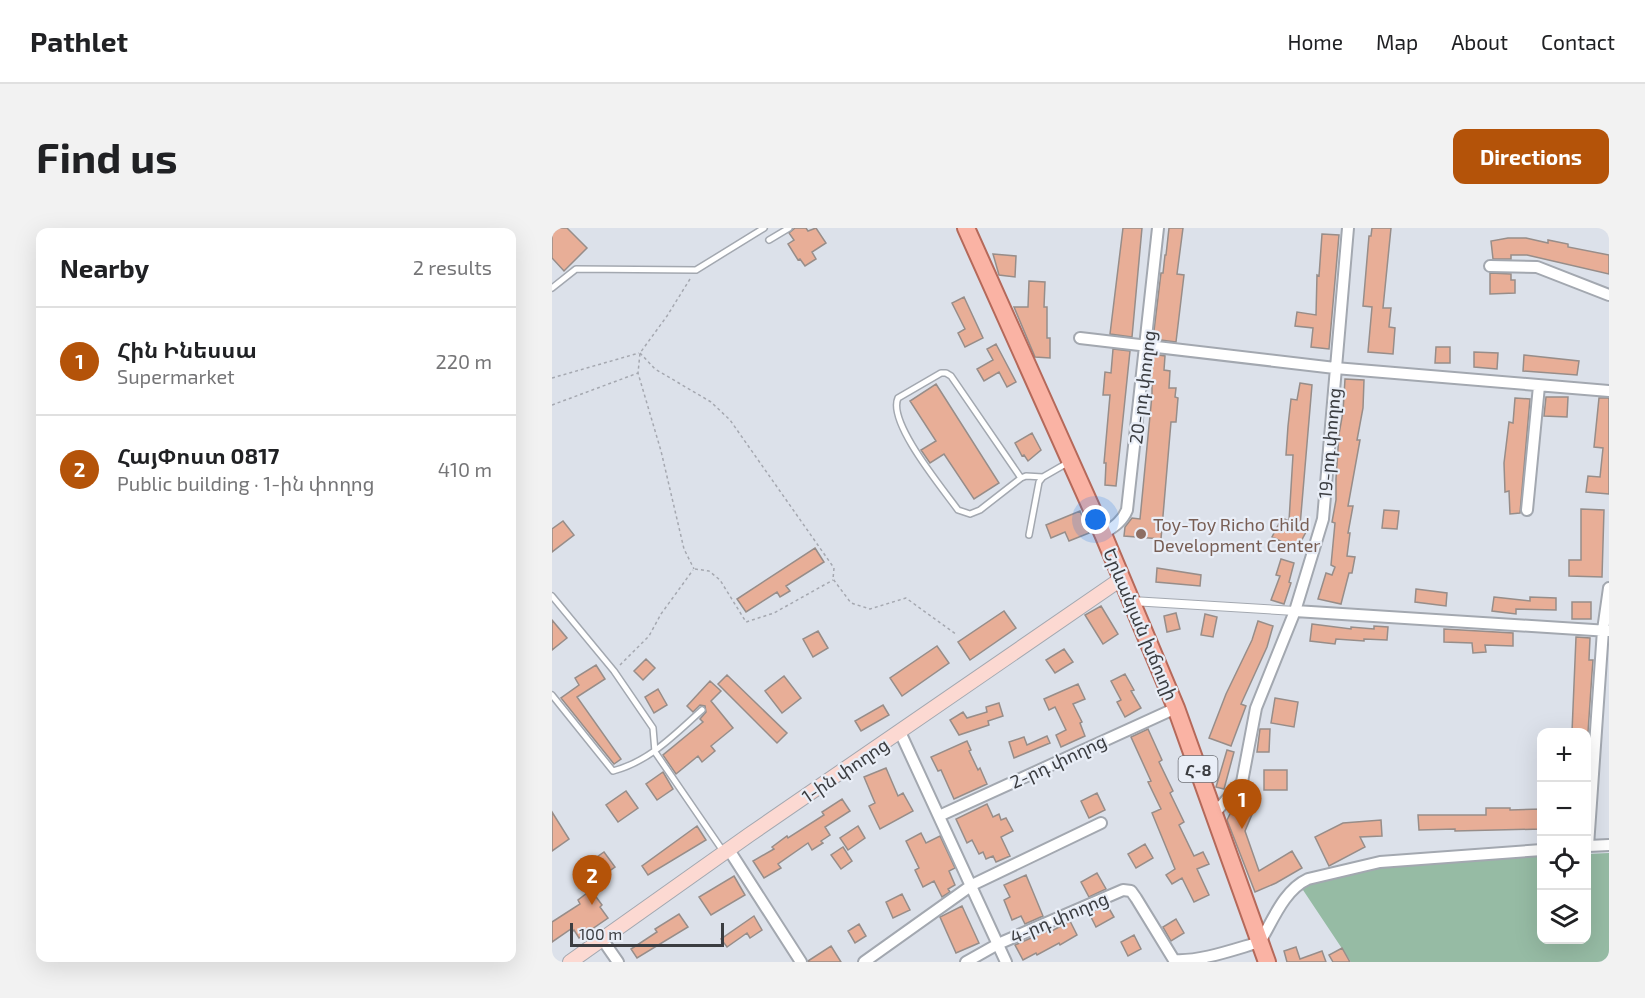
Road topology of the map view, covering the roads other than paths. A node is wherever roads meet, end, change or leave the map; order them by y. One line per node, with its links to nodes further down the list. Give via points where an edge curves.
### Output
1 (764, 228): 8 (lane, via 696,270 576,269)
2 (789, 228): 6 (lane)
3 (966, 228): 15 (main road, Երևանյան խճուղի / Հ-8)
4 (1158, 228): 11 (street, 20-րդ փողոց)
5 (1348, 228): 12 (street, 19-րդ փողոց)
6 (769, 240)
7 (1491, 266): 9 (street, via 1537,267)
8 (552, 288)
9 (1609, 295)
10 (1080, 338): 11 (street)
11 (1147, 346): 12 (street); 19 (street, 20-րդ փողոց, via 1127,510 1124,518)
12 (1335, 368): 13 (street); 25 (street, 19-րդ փողոց, via 1323,519)
13 (1539, 386): 14 (street); 18 (street)
14 (1609, 391)
15 (1070, 461): 16 (lane); 19 (main road, Երևանյան խճուղի / Հ-8)
16 (1043, 477): 17 (lane); 20 (lane, via 1038,482)
17 (1021, 478): 17 (lane, via 980,510 970,514 958,510 911,445 895,405 898,398 941,373 951,376)
18 (1527, 510)
19 (1103, 534): 21 (main road, Երևանյան խճուղի / Հ-8)
20 (1029, 535)
21 (1121, 579): 24 (main road, Երևանյան խճուղի / Հ-8); 30 (main road, 1-ին փողոց)
22 (1609, 588): 26 (street)
23 (552, 596): 31 (lane, via 614,671 653,728)
24 (1131, 601): 25 (street); 28 (main road, Երևանյան խճուղի / Հ-8)
25 (1295, 611): 26 (street); 32 (street, 19-րդ փողոց, via 1256,708 1242,782)
26 (1606, 631): 35 (street)
27 (552, 695): 31 (lane, via 613,771)
28 (1176, 708): 32 (main road, Երևանյան խճուղի / Հ-8); 33 (street, 2-րդ փողոց)
29 (702, 710): 31 (lane)
30 (900, 732): 33 (street); 39 (main road, 1-ին փողոց)
31 (655, 752): 39 (lane)
32 (1214, 814): 42 (main road, Երևանյան խճուղի / Հ-8)
33 (939, 816): 40 (street)
34 (1101, 823): 40 (street)
35 (1589, 836)
36 (1609, 845): 37 (street)
37 (1591, 846)
38 (1537, 850): 42 (street, via 1380,862 1308,879 1287,895)
39 (726, 851): 41 (main road, 1-ին փողոց); 46 (street)
40 (972, 885): 43 (street); 47 (street)
41 (602, 939): 44 (main road, 1-ին փողոց); 45 (street)
42 (1260, 942): 43 (street, 4-րդ փողոց, via 1174,960 1131,891 1123,890); 50 (main road, Երևանյան խճուղի / Հ-8)
43 (998, 944): 48 (street, 4-րդ փողոց); 49 (street)
44 (570, 962)
45 (618, 962)
46 (801, 962)
47 (864, 962)
48 (966, 962)
49 (1006, 962)
50 (1267, 962)

